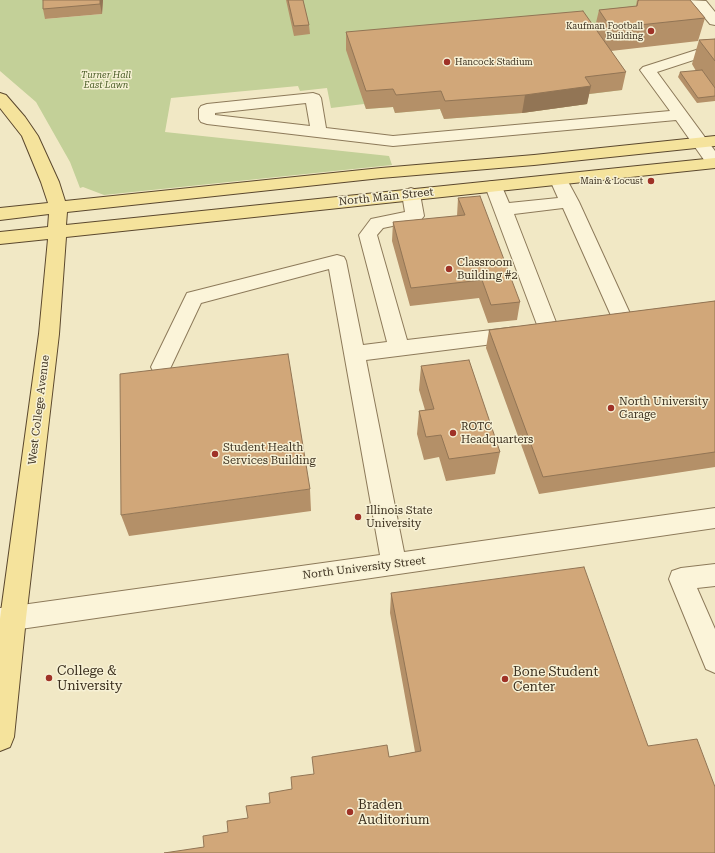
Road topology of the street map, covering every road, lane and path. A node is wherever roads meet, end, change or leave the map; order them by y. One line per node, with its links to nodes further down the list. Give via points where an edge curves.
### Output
1 (693, 0): 2 (street, via 701,4)
2 (715, 21)
3 (715, 48): 5 (street, via 648,70)
4 (0, 98): 13 (main road, West College Avenue, via 30,136)
5 (680, 115): 6 (street, via 393,141); 7 (street)
6 (319, 132): 6 (street, via 207,119 207,109 313,98)
7 (708, 141): 8 (street); 13 (main road)
8 (715, 163): 9 (main road, North Main Street)
9 (559, 180): 10 (main road, North Main Street); 12 (street)
10 (494, 186): 11 (main road, North Main Street); 14 (street)
11 (411, 194): 16 (main road, North Main Street); 19 (street, via 415,216 378,222 368,235)
12 (570, 202): 14 (street); 18 (street, via 631,319)
13 (58, 208): 15 (main road); 16 (main road, West College Avenue)
14 (503, 210): 19 (street, via 557,329)
15 (0, 214)
16 (57, 232): 17 (main road, North Main Street); 25 (main road, West College Avenue, via 49,334)
17 (0, 238)
18 (601, 323)
19 (399, 349): 20 (street)
20 (355, 354): 21 (street, via 337,261 194,298); 23 (street)
21 (161, 367)
22 (715, 518): 23 (street, North University Street)
23 (394, 564): 25 (street, North University Street)
24 (715, 575): 26 (street, via 680,579)
25 (6, 619): 27 (main road, West College Avenue)
26 (715, 660)
27 (0, 737)

